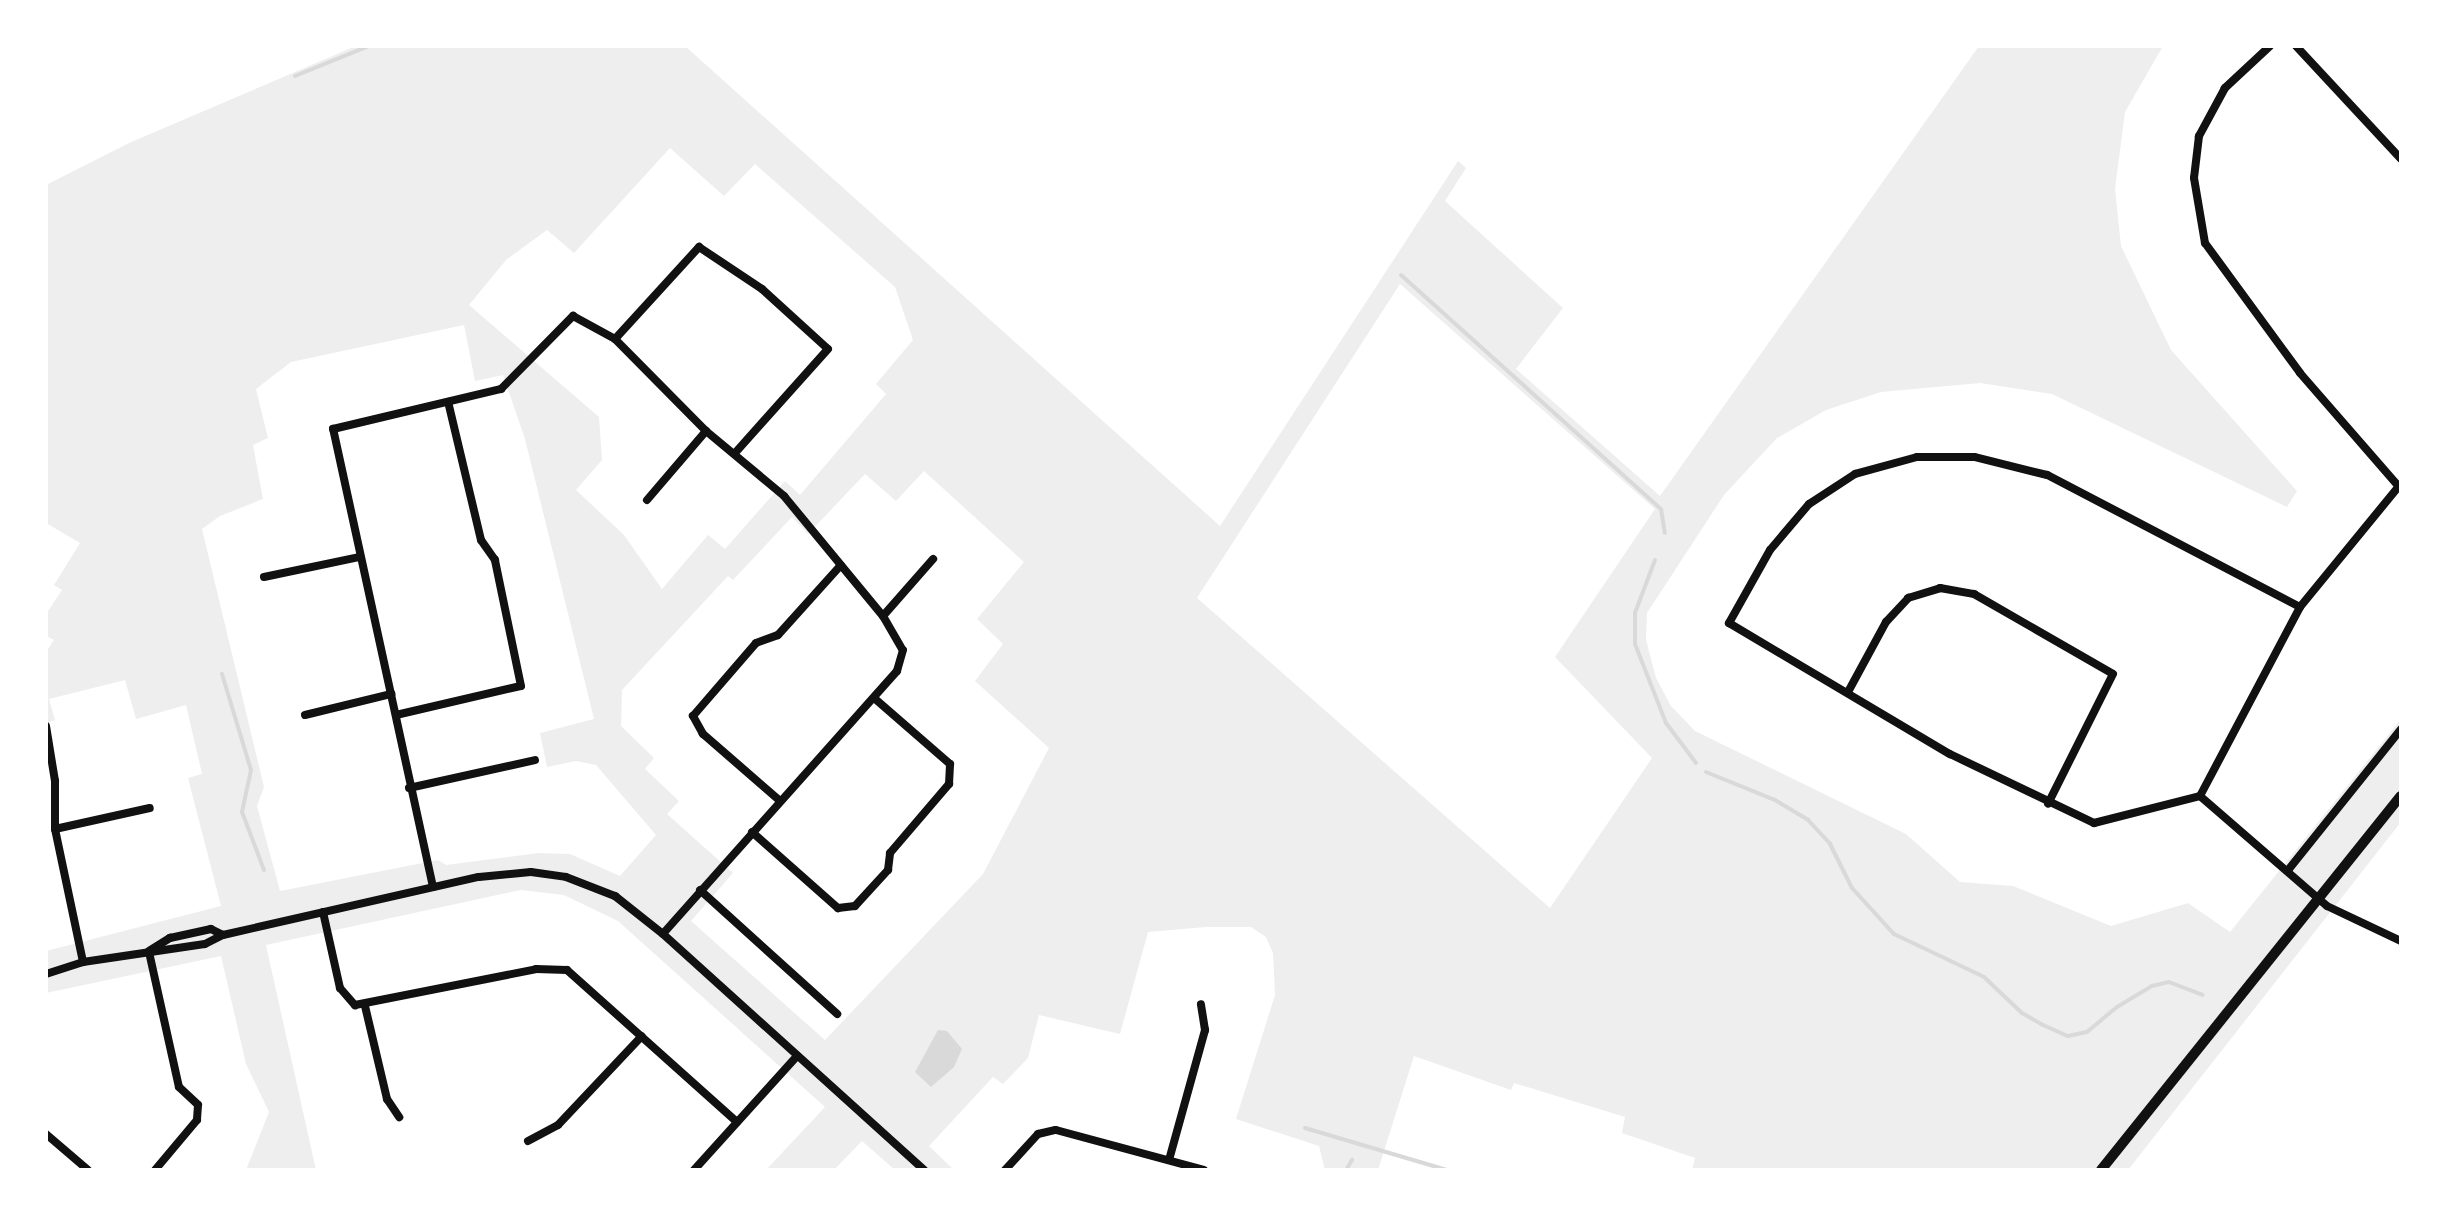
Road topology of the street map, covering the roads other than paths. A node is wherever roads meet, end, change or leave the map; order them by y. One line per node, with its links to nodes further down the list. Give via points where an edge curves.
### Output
1 (2270, 46): 8 (street, via 2225,88 2199,136 2194,178 2205,243 2300,373)
2 (2296, 46): 3 (street)
3 (2401, 159)
4 (615, 339): 5 (street, via 573,316 510,384); 6 (street); 7 (street, via 699,247 762,289 828,349)
5 (448, 402): 10 (street, via 333,429); 20 (street, via 481,540 495,560 521,686)
6 (706, 431): 7 (street); 9 (street)
7 (736, 452): 12 (street, via 784,496)
8 (2400, 486): 14 (street)
9 (647, 500)
10 (360, 557): 13 (street); 17 (street)
11 (933, 559): 15 (street)
12 (841, 565): 15 (street); 28 (street, via 778,635 756,643 693,716 703,734)
13 (264, 577)
14 (2300, 607): 16 (street, via 2047,475 1974,457 1917,457 1855,474 1809,504 1770,550 1729,623); 26 (street)
15 (883, 616): 18 (street, via 899,639 902,660)
16 (1848, 692): 29 (street); 29 (street, via 1886,622 1908,598 1940,588 1984,600 2113,674)
17 (391, 694): 19 (street); 20 (street)
18 (874, 698): 28 (street); 32 (street, via 950,764 949,784 890,853 888,870 855,906 838,908)
19 (305, 715)
20 (396, 715): 25 (street)
21 (46, 726): 24 (street)
22 (2401, 729): 33 (street)
23 (535, 760): 25 (street)
24 (50, 782): 31 (street)
25 (409, 788): 34 (street)
26 (2200, 796): 29 (street, via 2094,823); 33 (street)
27 (2401, 796): 36 (street)
28 (779, 800): 32 (street)
29 (2048, 804)
30 (150, 808): 31 (street)
31 (55, 829): 41 (street)
32 (752, 832): 35 (street)
33 (2289, 869): 36 (street)
34 (433, 887): 37 (street); 38 (street, via 511,873 566,877 615,896)
35 (700, 890): 38 (street); 45 (street)
36 (2318, 896): 39 (street); 59 (street)
37 (323, 912): 40 (street, via 205,944); 44 (street, via 340,988 355,1005)
38 (663, 934): 47 (street)
39 (2401, 941)
40 (149, 952): 41 (street); 55 (street, via 179,1087 198,1105 197,1120)
41 (83, 962): 42 (street)
42 (46, 974)
43 (1201, 1004): 52 (street, via 1205,1030)
44 (365, 1006): 46 (street, via 554,968 577,977); 48 (street, via 387,1099)
45 (837, 1014)
46 (642, 1036): 49 (street); 51 (street, via 558,1125)
47 (797, 1056): 49 (street); 53 (street)
48 (399, 1117)
49 (737, 1122): 56 (street)
50 (46, 1134): 54 (street)
51 (528, 1141)
52 (1169, 1160): 57 (street, via 1047,1131 1029,1142); 58 (street)
53 (921, 1169)
54 (88, 1170)
55 (155, 1170)
56 (694, 1170)
57 (1005, 1170)
58 (1204, 1170)
59 (2101, 1170)

